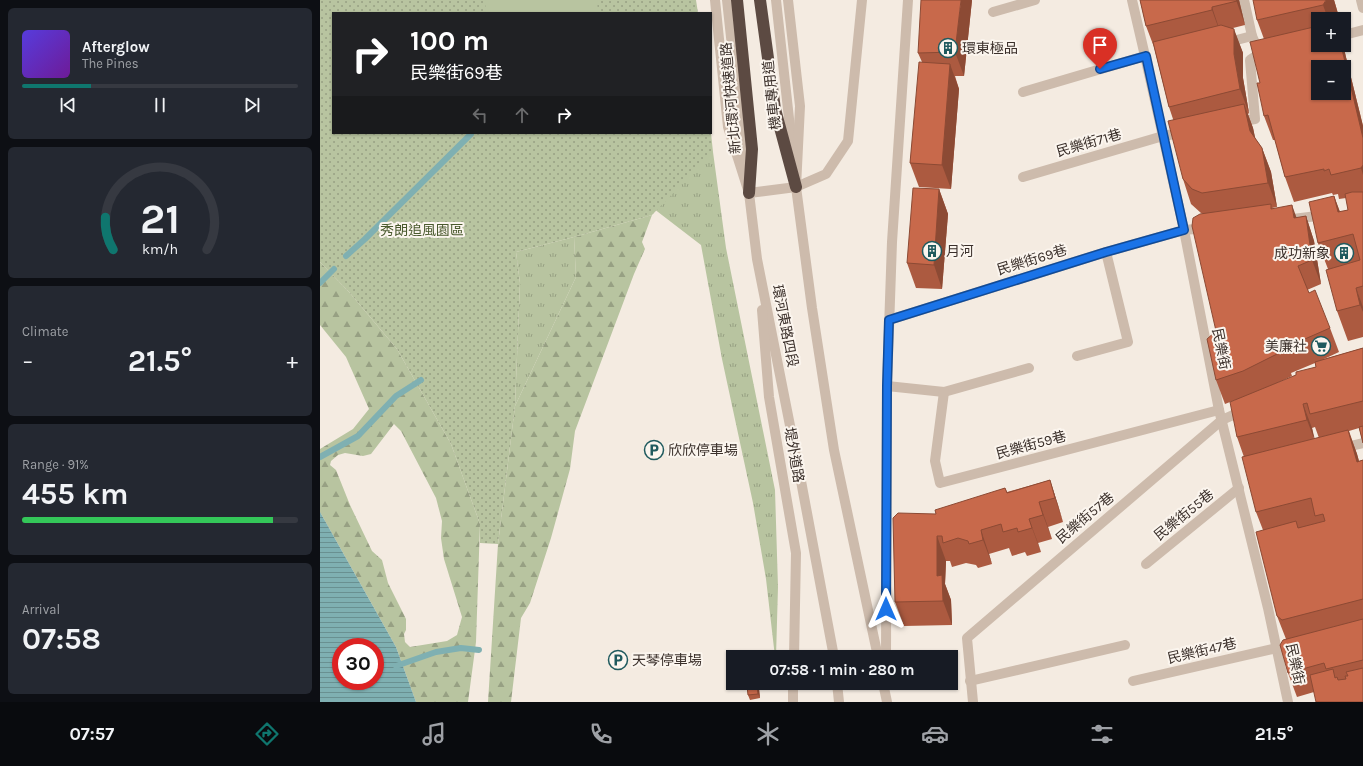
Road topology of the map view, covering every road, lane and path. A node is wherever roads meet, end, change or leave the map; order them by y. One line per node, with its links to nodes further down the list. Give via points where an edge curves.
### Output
1 (715, 0): 26 (street, 環河東路四段, via 728,127)
2 (727, 0): 26 (street)
3 (737, 0): 26 (highway, 新北環河快速道路, via 752,149)
4 (760, 0): 25 (highway, via 775,109)
5 (776, 0): 25 (street, 機車專用道)
6 (788, 0): 25 (street, 環河東路四段, via 800,106)
7 (862, 0): 25 (street, via 848,141 826,174)
8 (908, 0): 33 (street)
9 (1035, 0): 14 (street)
10 (1132, 0): 19 (street, 民樂街)
11 (1244, 0): 17 (street)
12 (1361, 0): 13 (street)
13 (1363, 8)
14 (993, 12)
15 (1363, 30): 16 (street)
16 (1351, 33)
17 (1252, 36): 18 (street); 21 (street, via 1263,53 1250,60 1255,119)
18 (1215, 45)
19 (1149, 60): 20 (street); 23 (street, 民樂街)
20 (1023, 92)
21 (1232, 124)
22 (1194, 131): 23 (street, 民樂街71巷)
23 (1163, 136): 24 (street, 民樂街71巷); 30 (street, 民樂街)
24 (1023, 177)
25 (796, 186): 26 (street); 48 (street, 環河東路四段, via 834,450)
26 (748, 193): 32 (street, 環河東路四段)
27 (1332, 214): 28 (street)
28 (1285, 220)
29 (1215, 227): 30 (street, 民樂街69巷)
30 (1184, 230): 31 (street, 民樂街69巷); 39 (street, 民樂街)
31 (1106, 252): 33 (street, 民樂街69巷); 34 (street, via 1128,342)
32 (757, 259): 46 (street, 堤外道路, via 769,397 796,554); 47 (street, 環河東路四段)
33 (889, 320): 36 (street)
34 (1077, 356)
35 (1029, 368): 37 (street)
36 (887, 386): 37 (street); 49 (street)
37 (944, 392): 39 (street, 民樂街59巷, via 935,461 940,483)
38 (1250, 407): 40 (street, 民樂街57巷)
39 (1219, 410): 40 (street, 民樂街)
40 (1222, 420): 43 (street, 民樂街, via 1240,476); 51 (street, 民樂街57巷, via 967,638)
41 (1363, 442): 42 (street)
42 (1333, 451)
43 (1239, 488): 44 (street, 民樂街55巷); 50 (street, 民樂街)
44 (1146, 564)
45 (1125, 645): 51 (street)
46 (794, 650)
47 (833, 650)
48 (877, 650)
49 (886, 650)
50 (1281, 654): 52 (street, 民樂街47巷); 58 (street, 民樂街)
51 (970, 681): 57 (street)
52 (1133, 681)
53 (793, 690): 55 (street)
54 (838, 690): 56 (street)
55 (793, 702)
56 (839, 702)
57 (973, 702)
58 (1288, 702)

